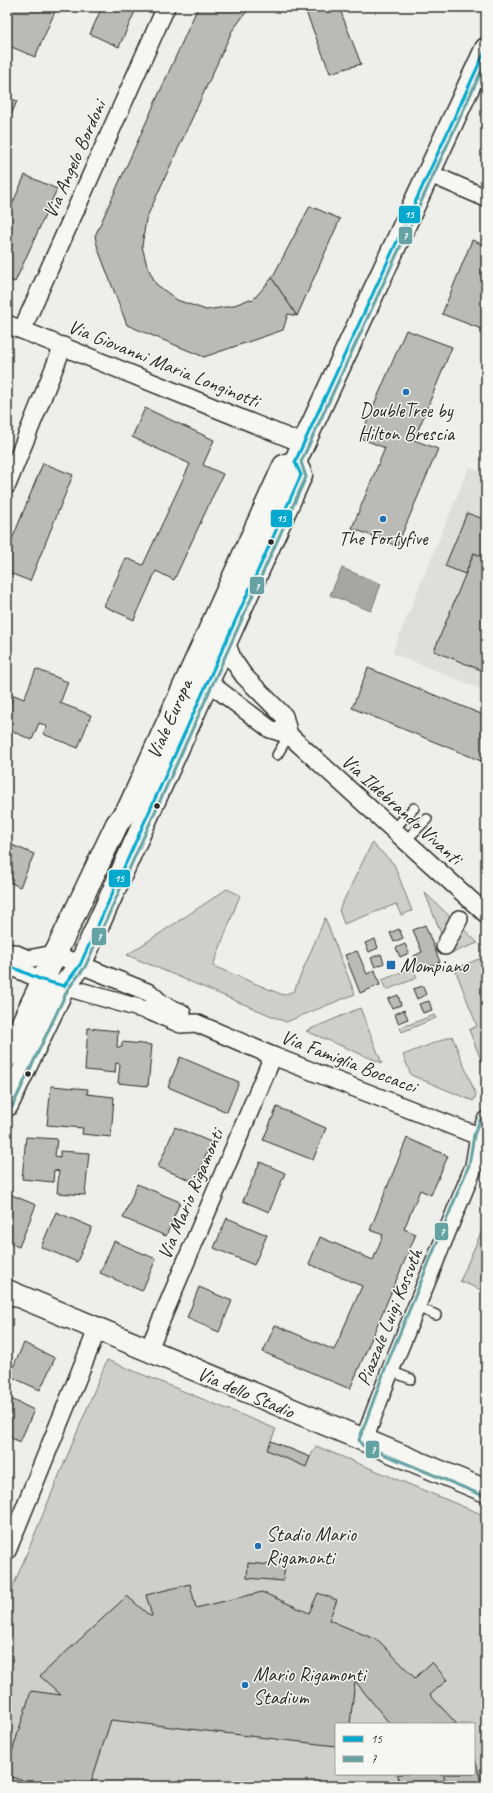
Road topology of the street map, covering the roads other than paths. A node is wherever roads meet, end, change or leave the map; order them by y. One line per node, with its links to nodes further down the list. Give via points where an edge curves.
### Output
1 (166, 7): 5 (street, Via Angelo Bordoni)
2 (486, 49): 3 (street, Viale Europa)
3 (428, 173): 4 (street); 7 (street, Viale Europa)
4 (486, 198)
5 (14, 327): 6 (street, Via Giovanni Maria Longinotti)
6 (63, 346): 7 (street, Via Giovanni Maria Longinotti); 8 (street)
7 (299, 453): 9 (street, Viale Europa, via 284,466); 10 (street, Viale Europa, via 301,475)
8 (7, 486)
9 (225, 596): 11 (street, via 227,612 203,662 204,676); 21 (street, Viale Europa, via 129,808 117,824)
10 (226, 642): 11 (street, Viale Europa); 12 (street, via 233,660 244,676 284,716)
11 (208, 682): 12 (street, Via Ildebrando Vivanti, via 270,729); 23 (street, Viale Europa)
12 (289, 736): 13 (lane); 16 (street, Via Ildebrando Vivanti)
13 (277, 755)
14 (414, 808): 16 (lane)
15 (427, 819): 16 (lane)
16 (399, 836): 17 (street, Via Ildebrando Vivanti)
17 (486, 914)
18 (459, 919): 19 (street)
19 (445, 946)
20 (7, 953): 21 (street, via 28,959)
21 (54, 954): 23 (street, Via Famiglia Boccacci); 24 (street, Viale Europa)
22 (7, 965): 24 (street, Via Famiglia Boccacci)
23 (80, 965): 25 (street, Viale Europa); 26 (street, Via Famiglia Boccacci, via 150,993 162,1004 191,1017)
24 (42, 980): 25 (street, Via Famiglia Boccacci); 27 (street, Viale Europa)
25 (64, 986): 26 (street, Via Famiglia Boccacci, via 149,1011 181,1024); 29 (street, Viale Europa)
26 (196, 1023): 28 (street, Via Famiglia Boccacci)
27 (7, 1056)
28 (273, 1056): 31 (street, Via Famiglia Boccacci); 36 (street, Via Mario Rigamonti)
29 (7, 1105)
30 (486, 1120): 31 (street, Piazzale Luigi Kossuth)
31 (483, 1138): 33 (street, Piazzale Luigi Kossuth)
32 (7, 1291): 35 (street, Via dello Stadio)
33 (416, 1307): 34 (lane); 37 (street, Piazzale Luigi Kossuth)
34 (436, 1315)
35 (97, 1330): 36 (street, Via dello Stadio); 41 (street)
36 (148, 1351): 39 (street, Via dello Stadio)
37 (390, 1371): 38 (lane); 39 (street, Piazzale Luigi Kossuth)
38 (411, 1379)
39 (364, 1440): 40 (street, Via dello Stadio)
40 (486, 1491)
41 (7, 1551)

